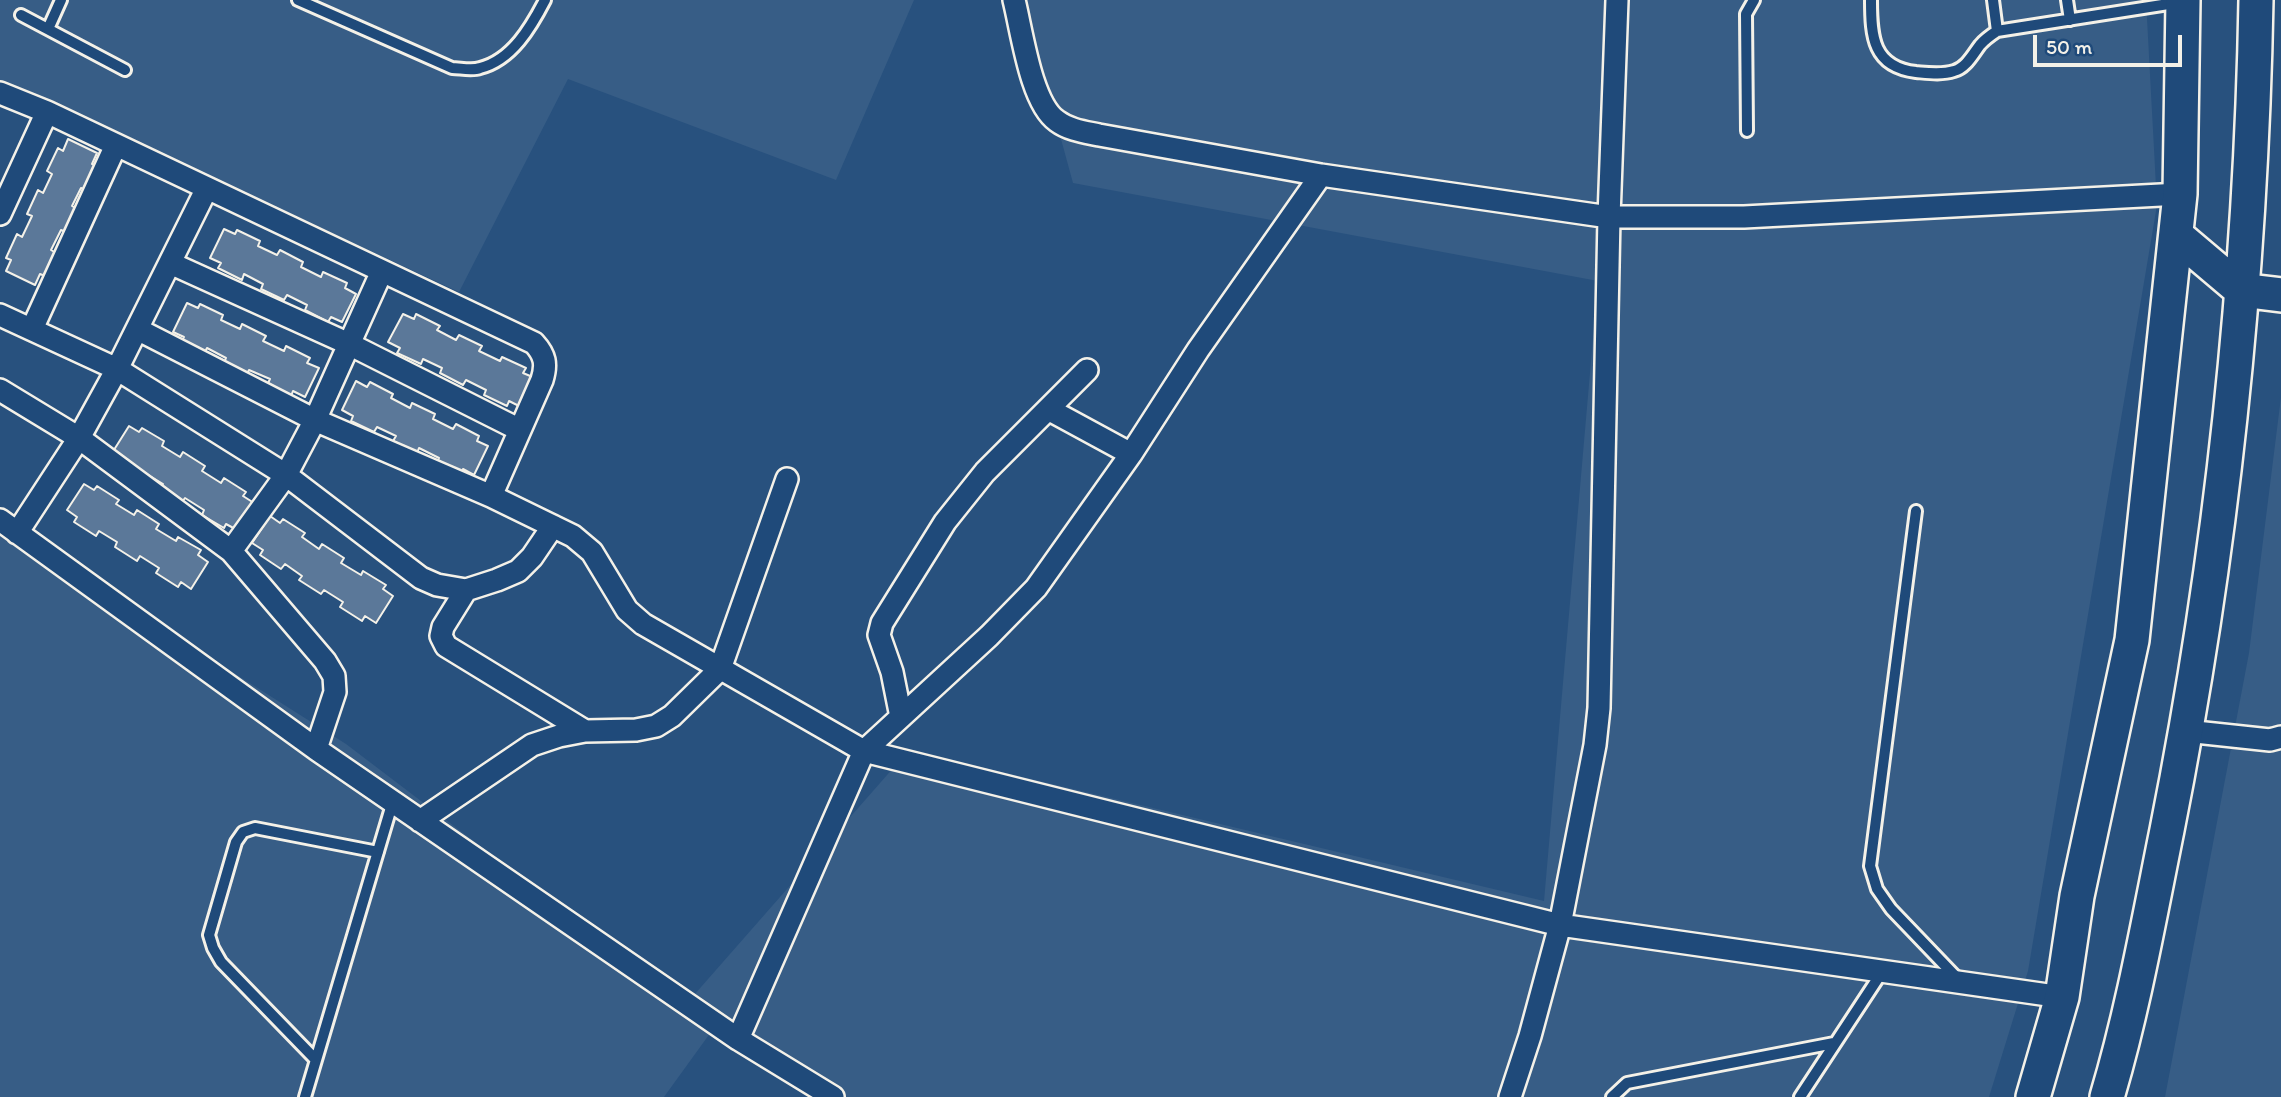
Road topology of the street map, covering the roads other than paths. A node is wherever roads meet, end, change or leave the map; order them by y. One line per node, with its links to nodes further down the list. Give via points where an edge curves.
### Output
1 (61, 0): 14 (lane)
2 (298, 0): 3 (lane, via 452,68 480,69 506,54 532,26)
3 (545, 0)
4 (1014, 0): 21 (street, via 1036,88 1044,109 1058,122 1087,132)
5 (1617, 0): 25 (street)
6 (1754, 0): 19 (lane, via 1746,14)
7 (1871, 0): 15 (lane, via 1871,29 1877,48 1884,60 1903,70 1956,71)
8 (1993, 0): 15 (lane)
9 (2067, 0): 13 (lane)
10 (2256, 0): 29 (main road)
11 (2183, 1): 13 (lane); 23 (main road)
12 (21, 15): 14 (lane)
13 (2070, 20): 15 (lane)
14 (48, 29): 16 (lane)
15 (1997, 31)
16 (125, 70)
17 (0, 93): 18 (street)
18 (47, 112): 20 (street); 24 (street)
19 (1747, 131)
20 (116, 145): 22 (street); 32 (street)
21 (1321, 175): 25 (street); 42 (street)
22 (208, 188): 27 (street); 28 (street)
23 (2180, 194): 25 (street, via 1744,216); 26 (main road)
24 (0, 214)
25 (1609, 217): 61 (street, via 1599,708)
26 (2176, 235): 29 (main road); 64 (main road, via 2132,640 2077,896)
27 (170, 263): 33 (street); 34 (street)
28 (382, 271): 34 (street); 40 (street, via 534,343 543,353 546,366)
29 (2241, 290): 30 (main road); 54 (main road, via 2218,531)
30 (2281, 295)
31 (0, 315): 32 (street)
32 (32, 329): 35 (street)
33 (137, 329): 35 (street); 39 (street)
34 (349, 344): 39 (street); 40 (street)
35 (117, 369): 41 (street); 43 (street)
36 (1087, 370): 38 (street)
37 (0, 390): 41 (street)
38 (1048, 409): 42 (street); 52 (street, via 985,472 945,522 882,622 879,635)
39 (315, 420): 43 (street); 45 (street)
40 (520, 430): 45 (street)
41 (79, 438): 47 (street); 49 (street)
42 (1131, 454): 52 (street, via 1036,588)
43 (286, 475): 49 (street); 50 (street, via 421,578)
44 (787, 480): 51 (street)
45 (491, 496): 48 (street)
46 (1916, 511): 63 (lane, via 1870,866 1877,889 1891,909)
47 (8, 526): 56 (street)
48 (553, 526): 50 (street, via 518,571); 51 (street, via 592,552 627,610 643,624)
49 (231, 551): 56 (street, via 334,676 335,692)
50 (466, 590): 53 (street, via 443,627 446,646)
51 (720, 669): 53 (street, via 656,726); 57 (street)
52 (901, 717): 57 (street)
53 (585, 731): 59 (street, via 532,745)
54 (2186, 731): 55 (street, via 2270,740); 74 (main road, via 2143,948)
55 (2281, 737)
56 (316, 749): 58 (street)
57 (864, 751): 61 (street); 65 (street)
58 (393, 801): 59 (street); 60 (lane)
59 (420, 821): 65 (street)
60 (378, 852): 67 (lane); 67 (lane, via 255,828 243,832 236,842 209,935 213,948)
61 (1560, 925): 62 (street); 70 (street)
62 (1882, 972): 63 (street); 66 (lane)
63 (1963, 984): 64 (street)
64 (2062, 997): 73 (main road)
65 (738, 1039): 69 (street)
66 (1834, 1043): 71 (lane, via 1626,1083); 72 (lane)
67 (316, 1060): 68 (lane)
68 (305, 1097)
69 (833, 1097)
70 (1510, 1097)
71 (1612, 1097)
72 (1800, 1097)
73 (2033, 1097)
74 (2107, 1097)

